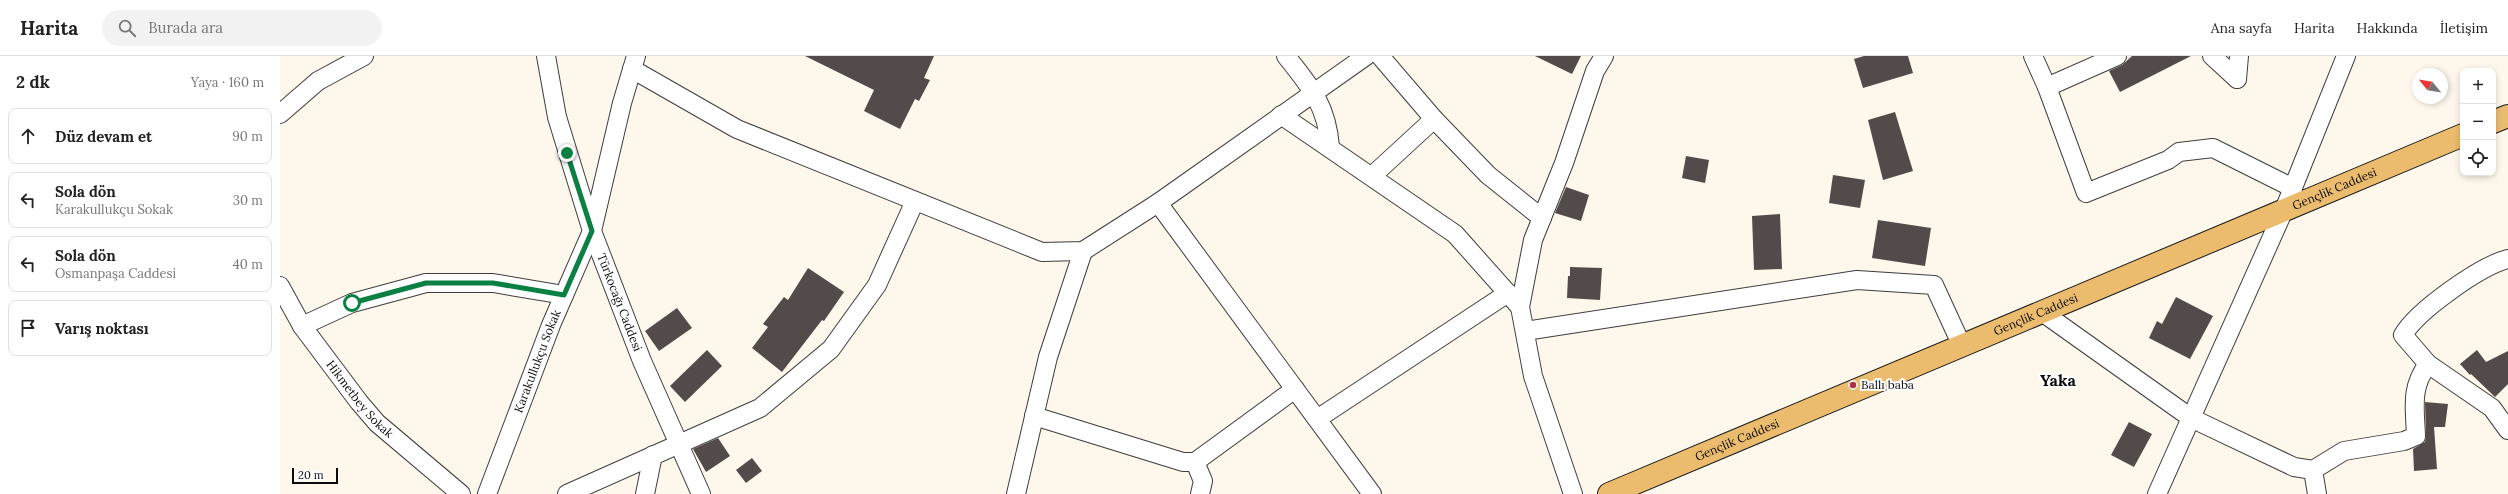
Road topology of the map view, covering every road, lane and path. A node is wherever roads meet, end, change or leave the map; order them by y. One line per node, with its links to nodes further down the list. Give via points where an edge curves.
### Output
1 (364, 56): 15 (street, via 318,81)
2 (546, 56): 28 (street, Türkocağı Caddesi, via 557,117)
3 (1286, 56): 14 (street)
4 (1366, 56): 14 (street)
5 (1380, 56): 18 (street)
6 (1604, 56): 27 (street, via 1595,71 1564,163)
7 (2033, 56): 13 (street)
8 (2117, 56): 13 (street)
9 (2212, 56): 10 (street, via 2237,79)
10 (2239, 56)
11 (2346, 56): 23 (street)
12 (634, 63): 24 (street, via 737,128); 28 (street)
13 (2047, 88): 23 (street, via 2086,193 2168,160 2179,152 2214,148)
14 (1315, 92): 16 (street); 21 (street, via 1328,129)
15 (280, 114)
16 (1281, 115): 21 (street); 25 (street)
17 (2508, 116): 19 (main road)
18 (1434, 119): 22 (street); 27 (street, via 1488,175)
19 (2496, 121)
20 (2460, 136): 26 (main road, Gençlik Caddesi)
21 (1330, 147): 22 (street)
22 (1372, 176): 32 (street, via 1455,234)
23 (2293, 188): 26 (street)
24 (915, 201): 29 (street, via 1042,252); 45 (street, via 877,285 831,349 760,408)
25 (1158, 203): 29 (street); 40 (street)
26 (2284, 210): 35 (main road, Gençlik Caddesi); 42 (street)
27 (1542, 218): 34 (street, via 1534,240)
28 (592, 231): 33 (street, Karakullukçu Sokak); 45 (street, Türkocağı Caddesi, via 642,361)
29 (1083, 251): 41 (street, via 1048,357)
30 (2506, 264): 39 (street, via 2457,286 2409,325 2403,335)
31 (280, 286): 36 (street, Hikmetbey Sokak)
32 (1508, 293): 34 (street); 43 (street)
33 (564, 295): 36 (street, via 493,283 426,283 352,303); 50 (street, Karakullukçu Sokak)
34 (1520, 307): 37 (street)
35 (2042, 312): 38 (main road, Gençlik Caddesi); 42 (street)
36 (302, 326): 49 (street, Hikmetbey Sokak, via 377,423)
37 (1525, 331): 38 (street, via 1857,280 1934,285); 57 (street, via 1533,376)
38 (1962, 346): 58 (main road, Gençlik Caddesi)
39 (2428, 364): 44 (street, via 2492,408); 48 (street, via 2418,378 2414,392 2416,436 2404,441 2344,451)
40 (1295, 389): 43 (street); 47 (street)
41 (1034, 416): 47 (street, via 1183,462); 54 (street)
42 (2191, 418): 48 (street, via 2294,467); 59 (street)
43 (1317, 419): 56 (street)
44 (2508, 430)
45 (679, 446): 46 (street); 53 (street, Türkocağı Caddesi)
46 (653, 455): 51 (street); 52 (street)
47 (1195, 462): 55 (street, via 1203,481)
48 (2313, 470): 60 (street)
49 (460, 494)
50 (487, 494)
51 (567, 494)
52 (645, 494)
53 (701, 494)
54 (1016, 494)
55 (1200, 494)
56 (1372, 494)
57 (1573, 494)
58 (1609, 494)
59 (2157, 494)
60 (2317, 494)

